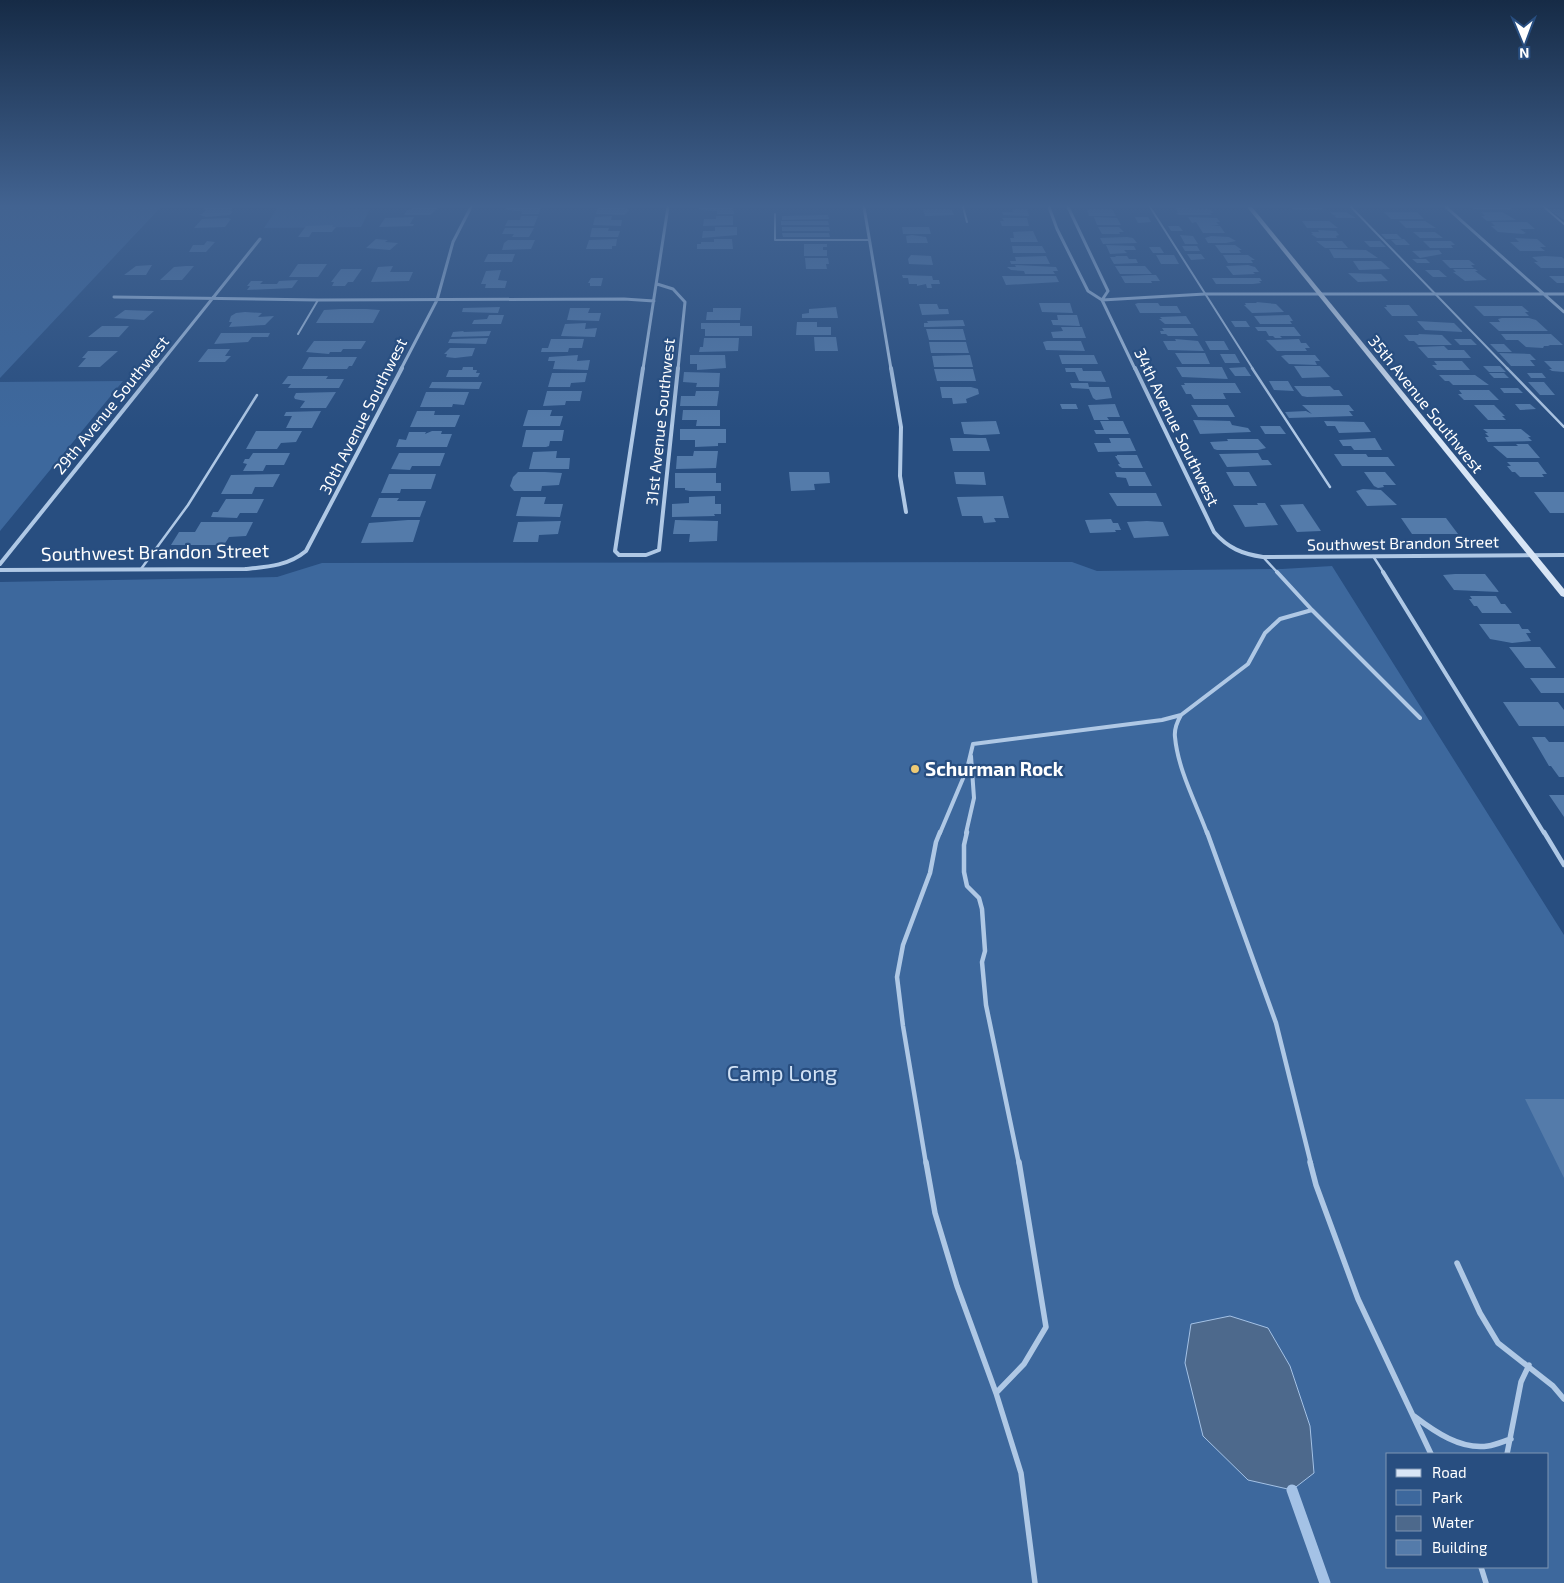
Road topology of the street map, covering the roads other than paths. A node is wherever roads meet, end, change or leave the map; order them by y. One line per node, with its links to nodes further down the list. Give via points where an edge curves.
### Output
1 (227, 281): 18 (street, 29th Avenue Southwest)
2 (442, 281): 20 (street, 30th Avenue Southwest)
3 (656, 281): 11 (street, 31st Avenue Southwest)
4 (876, 281): 28 (street, via 901,427 900,476)
5 (1083, 281): 21 (street, 34th Avenue Southwest, via 1088,291)
6 (1103, 281): 21 (street, 34th Avenue Southwest, via 1108,291)
7 (1197, 281): 13 (lane)
8 (1308, 281): 12 (main road, 35th Avenue Southwest)
9 (1424, 281): 14 (lane)
10 (1529, 281): 15 (street)
11 (656, 284): 22 (street, 31st Avenue Southwest); 22 (street, 31st Avenue Southwest, via 673,288 685,302 659,550 646,555 619,555 615,551)
12 (1318, 293): 13 (street); 14 (street); 31 (main road, 35th Avenue Southwest)
13 (1205, 294): 21 (street); 27 (lane)
14 (1437, 294): 15 (street); 26 (lane)
15 (1544, 294): 16 (street); 23 (street)
16 (1564, 294)
17 (114, 297): 18 (street)
18 (213, 299): 19 (street); 35 (street, 29th Avenue Southwest)
19 (318, 300): 20 (street); 24 (lane)
20 (436, 300): 22 (street); 29 (street, 30th Avenue Southwest)
21 (1102, 300): 30 (street, 34th Avenue Southwest, via 1214,532 1223,543)
22 (654, 301)
23 (1564, 312)
24 (298, 334)
25 (257, 395): 36 (lane, via 188,505)
26 (1564, 427)
27 (1330, 487)
28 (906, 512)
29 (306, 551): 36 (street, Southwest Brandon Street, via 296,560 264,568)
30 (1242, 554): 34 (street, Southwest Brandon Street)
31 (1533, 555): 32 (street, Southwest Brandon Street); 33 (street, Southwest Brandon Street); 38 (main road, 35th Avenue Southwest)
32 (1564, 555)
33 (1373, 556): 34 (street, Southwest Brandon Street); 43 (lane)
34 (1263, 557): 39 (lane)
35 (0, 564)
36 (141, 569): 37 (street, Southwest Brandon Street)
37 (0, 570)
38 (1564, 594)
39 (1312, 610): 40 (lane, via 1280,619 1272,625 1248,664); 41 (lane)
40 (1181, 715): 42 (lane); 48 (lane, via 1175,737 1182,767 1276,1023 1316,1185 1358,1299)
41 (1420, 718)
42 (973, 744): 46 (lane, via 967,769 936,842 930,873 903,945 897,977 921,1138 936,1213 957,1286); 46 (lane, via 974,798 964,845 964,872 967,886 979,898 982,909 986,1004 1016,1144 1046,1327 1024,1364)
43 (1564, 865)
44 (1457, 1263): 45 (lane, via 1498,1343)
45 (1529, 1365): 47 (lane); 49 (lane, via 1521,1382)
46 (996, 1393): 53 (lane, via 1021,1473)
47 (1564, 1399)
48 (1412, 1414): 49 (lane, via 1457,1442 1484,1446); 50 (lane)
49 (1511, 1439): 51 (lane)
50 (1431, 1453)
51 (1507, 1453)
52 (1481, 1568): 54 (lane)
53 (1035, 1583)
54 (1486, 1583)

